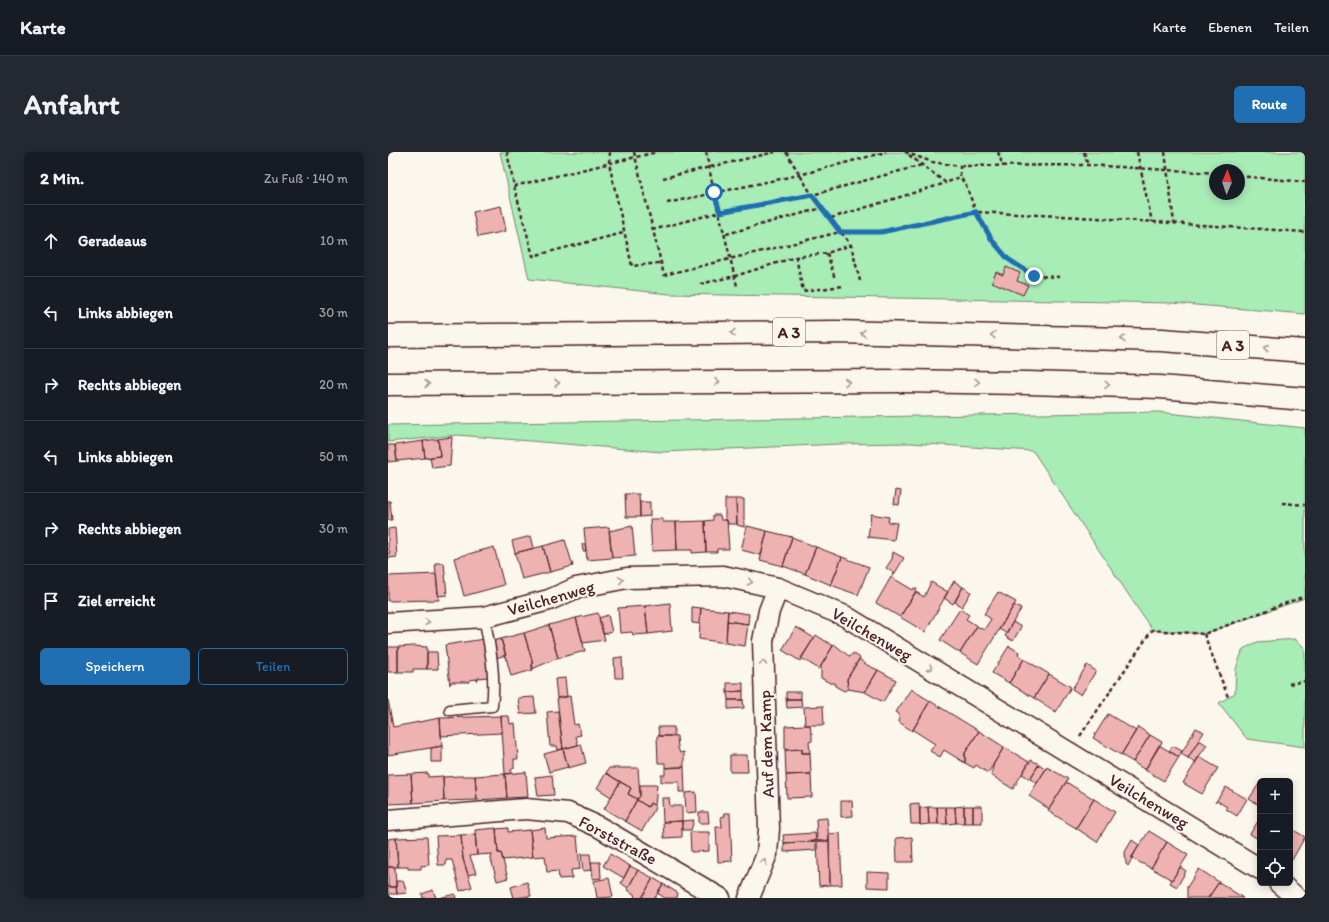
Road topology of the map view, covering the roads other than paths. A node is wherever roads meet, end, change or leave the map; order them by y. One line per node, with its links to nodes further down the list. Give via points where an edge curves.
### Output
1 (388, 336): 2 (highway, A 3, one-way to 1, via 1162,340 844,332)
2 (1305, 351)
3 (388, 384): 4 (highway, one-way to 4, via 901,381 1028,383 1160,387)
4 (1305, 399)
5 (778, 588): 6 (street, Veilchenweg, one-way to 5, via 549,600 576,588 627,578 723,576); 10 (street, Veilchenweg, one-way to 10, via 845,616); 13 (street, Auf dem Kamp, one-way to 5, via 767,854 769,829 763,641 769,611)
6 (484, 617): 7 (street, Veilchenweg, one-way to 6); 8 (lane, via 493,662 492,706)
7 (388, 623)
8 (450, 710)
9 (388, 820): 12 (street, Forststraße, via 526,809 568,813 599,827)
10 (1257, 867)
11 (1283, 886): 14 (street)
12 (713, 896)
13 (749, 898)
14 (1297, 898)

